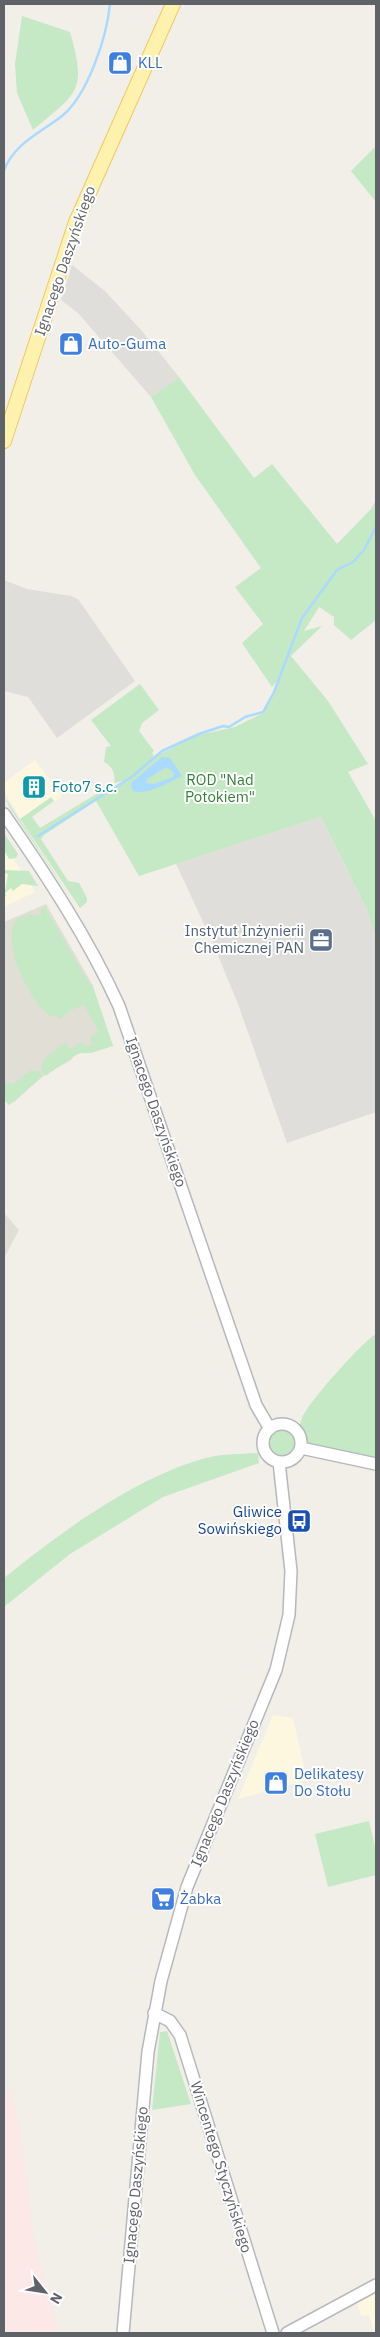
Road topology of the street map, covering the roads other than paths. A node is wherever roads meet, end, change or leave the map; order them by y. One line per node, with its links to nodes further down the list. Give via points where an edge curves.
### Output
1 (173, 4): 2 (main road, Ignacego Daszyńskiego, via 76,222)
2 (4, 441)
3 (4, 814): 4 (street, Ignacego Daszyńskiego, via 72,916 100,964 119,1006 256,1405)
4 (270, 1429): 5 (street, via 281,1424 292,1428 300,1437); 6 (street, via 263,1439 264,1451)
5 (300, 1448): 6 (street, via 294,1458); 7 (street)
6 (279, 1462): 8 (street, Ignacego Daszyńskiego, via 291,1571 290,1605 283,1646 192,1873 173,1932)
7 (376, 1464)
8 (154, 2014): 10 (street, Ignacego Daszyńskiego); 11 (street, Wincentego Styczyńskiego, via 170,2021 180,2034)
9 (376, 2285): 12 (street)
10 (123, 2333)
11 (273, 2333)
12 (287, 2333)

